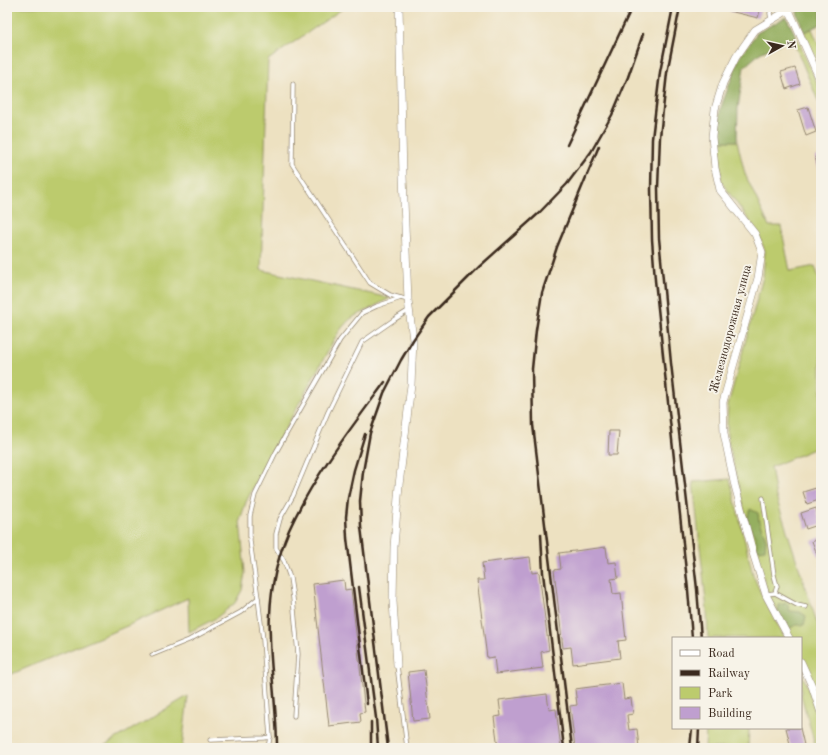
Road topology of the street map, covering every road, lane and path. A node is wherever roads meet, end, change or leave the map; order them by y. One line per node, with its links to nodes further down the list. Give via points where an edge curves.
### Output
1 (399, 7): 7 (street)
2 (772, 7): 4 (lane)
3 (791, 8): 4 (street, Железнодорожная улица); 5 (street)
4 (771, 20): 11 (street, Железнодорожная улица, via 755,30 736,57 723,83 715,109 712,137 720,190 754,234 762,252 758,278 723,402 724,434 734,482)
5 (821, 82)
6 (292, 84): 7 (lane, via 292,164 370,283 390,295)
7 (404, 299): 8 (street); 12 (lane, via 362,313 340,340 276,452 255,495 250,516 250,541)
8 (408, 311): 17 (street, via 413,340 411,385 394,547 393,601); 19 (lane, via 362,342 328,412 293,496 280,519 276,548 290,578 298,654)
9 (763, 498): 10 (lane, via 777,586)
10 (775, 593): 11 (lane); 13 (lane)
11 (766, 594): 14 (street, Железнодорожная улица)
12 (258, 598): 15 (lane, via 241,612 189,640); 20 (lane)
13 (806, 607)
14 (788, 637)
15 (152, 655)
16 (802, 664): 18 (street)
17 (397, 665): 23 (lane)
18 (821, 713)
19 (294, 716)
20 (270, 736): 21 (lane); 22 (lane)
21 (210, 740)
22 (268, 748)
23 (407, 748)

